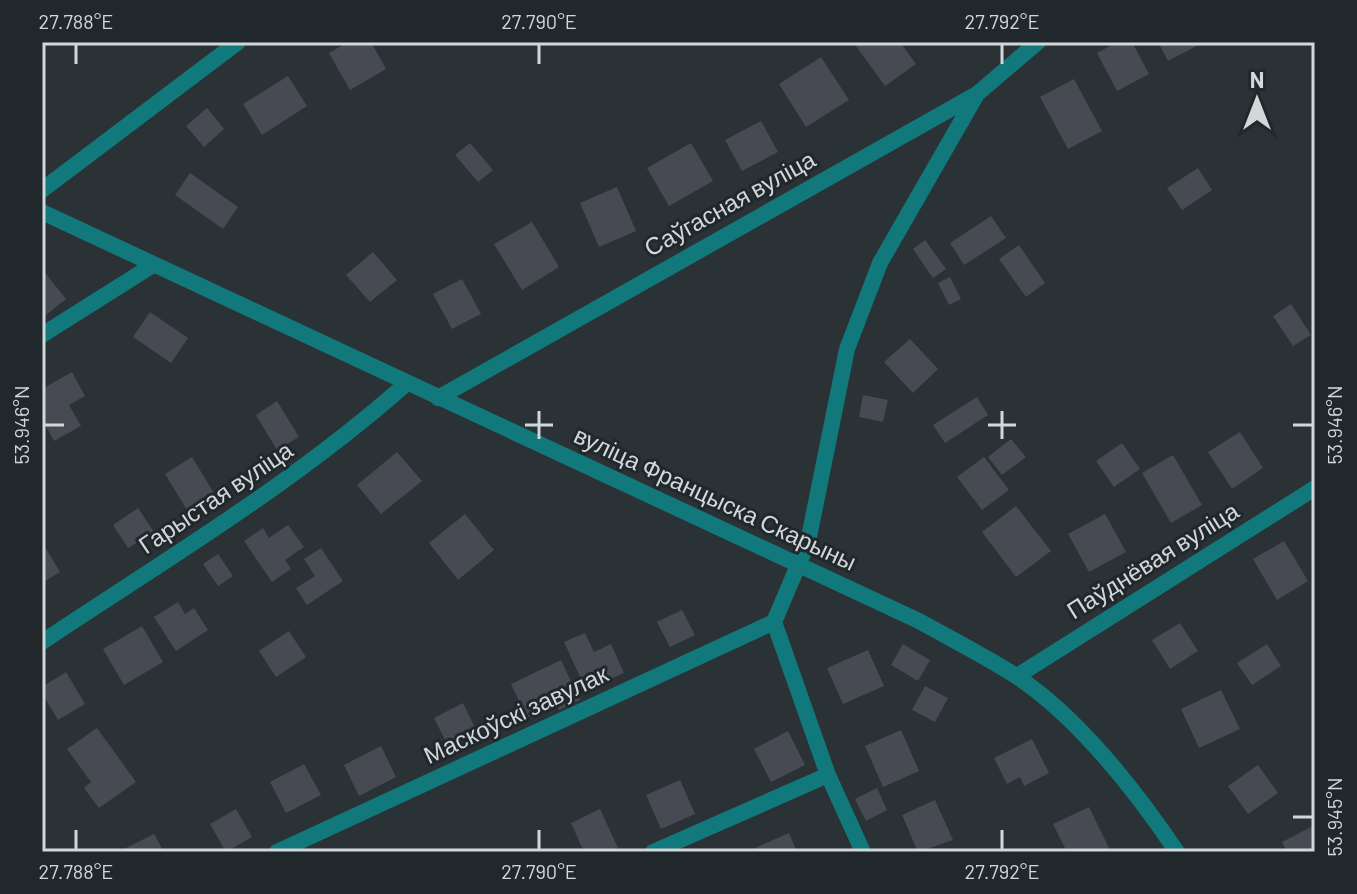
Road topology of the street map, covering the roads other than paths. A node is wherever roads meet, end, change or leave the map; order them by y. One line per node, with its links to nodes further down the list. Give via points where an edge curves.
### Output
1 (238, 42): 4 (street)
2 (1038, 42): 3 (street, Саўгасная вуліца)
3 (977, 94): 9 (street, Саўгасная вуліца); 11 (street, via 880,263 847,349)
4 (42, 190)
5 (42, 212): 6 (street, вуліца Францыска Скарыны)
6 (153, 265): 7 (street); 8 (street, вуліца Францыска Скарыны)
7 (42, 335)
8 (407, 383): 9 (street, вуліца Францыска Скарыны); 13 (street, Гарыстая вуліца, via 271,493)
9 (438, 398): 11 (street, вуліца Францыска Скарыны)
10 (1315, 488): 14 (street, Паўднёвая вуліца)
11 (800, 563): 12 (street); 14 (street, вуліца Францыска Скарыны)
12 (774, 622): 15 (street); 16 (street, Маскоўскі завулак)
13 (42, 642)
14 (1017, 676): 19 (street, вуліца Францыска Скарыны, via 1124,781)
15 (828, 775): 17 (street); 18 (street)
16 (277, 852)
17 (653, 852)
18 (863, 852)
19 (1177, 852)

